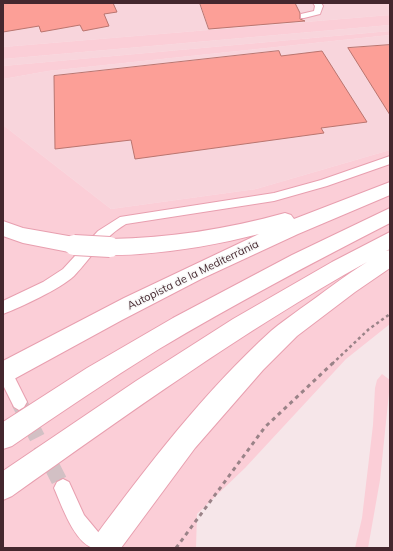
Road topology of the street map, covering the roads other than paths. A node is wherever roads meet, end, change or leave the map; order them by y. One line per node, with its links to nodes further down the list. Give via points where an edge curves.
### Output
1 (317, 3): 2 (street, via 317,12)
2 (304, 16)
3 (390, 160): 9 (street, via 274,197 124,220 102,234 68,272 48,286)
4 (383, 191): 6 (highway, bridge, via 231,235 184,243 110,248 74,245 23,235); 10 (highway, Autopista de la Mediterrània, via 246,248 189,275 88,327)
5 (390, 214): 12 (highway, via 305,257 151,342 63,396)
6 (3, 228)
7 (390, 240): 13 (highway, via 244,324)
8 (390, 258): 15 (highway, via 325,302 281,337 250,367)
9 (3, 308)
10 (6, 378): 11 (street)
11 (19, 402)
12 (3, 437)
13 (3, 487)
14 (63, 488): 15 (street, via 78,520)
15 (98, 544)

